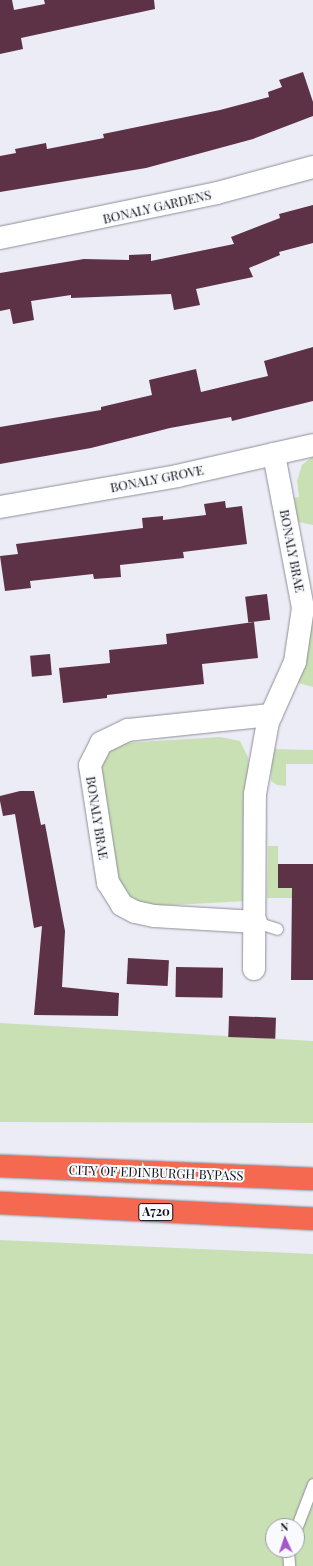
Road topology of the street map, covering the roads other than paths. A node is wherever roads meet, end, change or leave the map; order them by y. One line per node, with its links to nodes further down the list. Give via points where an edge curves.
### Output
1 (313, 167): 2 (street, BONALY GARDENS, via 218,193)
2 (0, 238)
3 (313, 445): 4 (street, BONALY GROVE)
4 (274, 454): 5 (street, BONALY GROVE, via 177,476); 6 (street, BONALY BRAE, via 303,608 295,662)
5 (0, 507)
6 (271, 715): 7 (street, BONALY BRAE, via 255,794 253,866); 7 (street, BONALY BRAE, via 128,730 101,743 90,765 108,882 122,905 135,912 154,916)
7 (256, 922): 8 (lane); 9 (street, BONALY BRAE)
8 (277, 929)
9 (254, 969)
10 (0, 1166): 11 (highway, CITY OF EDINBURGH BYPASS)
11 (313, 1180)
12 (0, 1203): 13 (highway, A720)
13 (313, 1219)
14 (313, 1484): 15 (lane)
15 (300, 1518)

